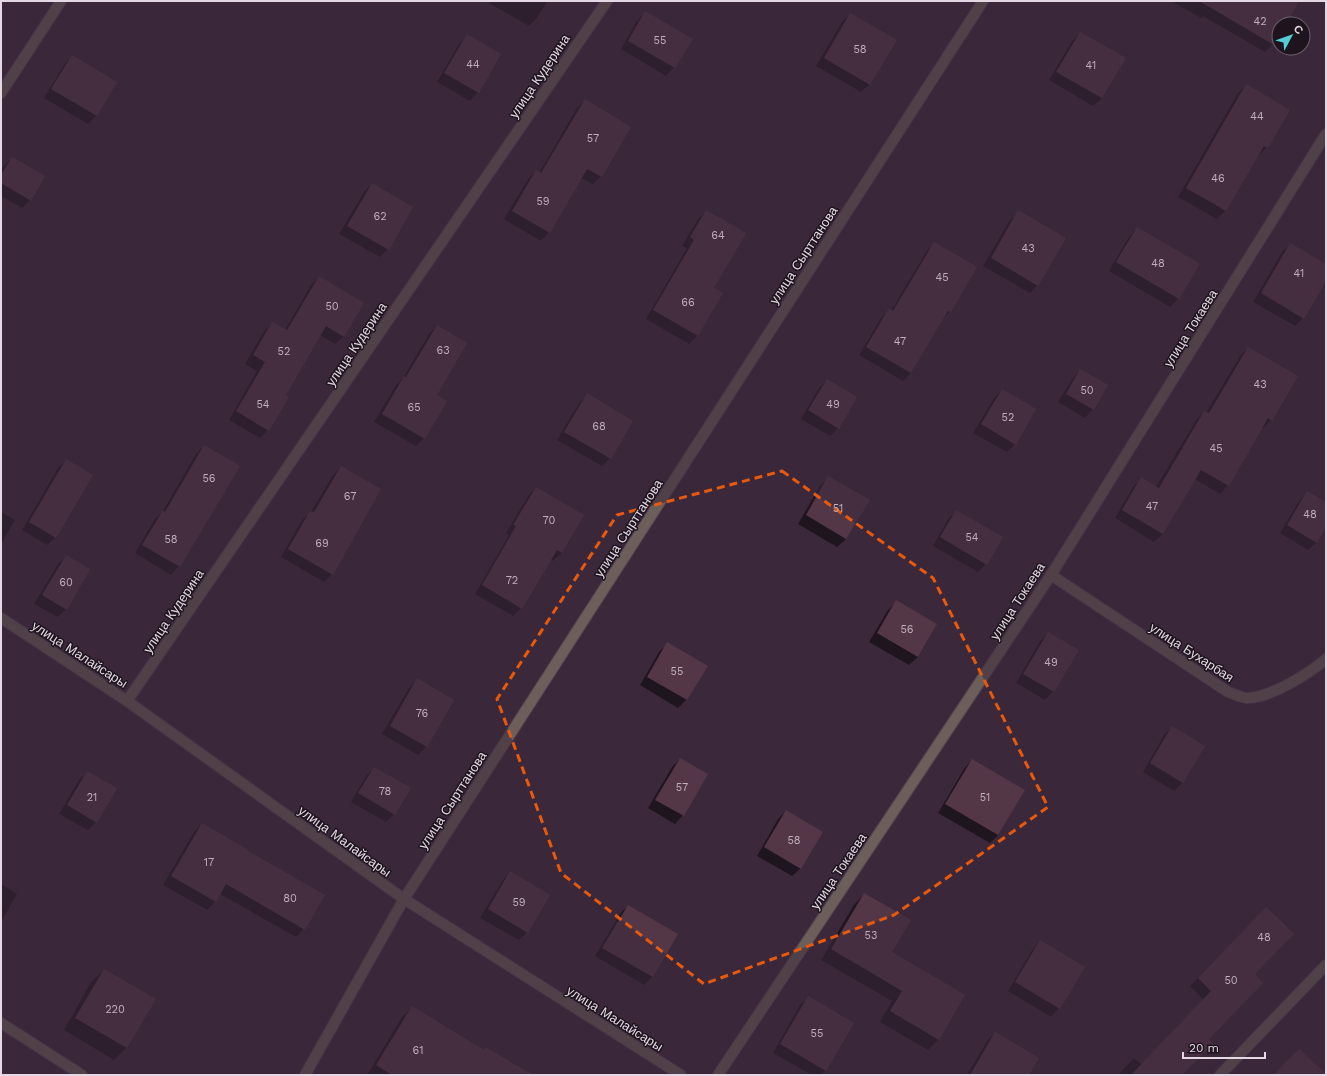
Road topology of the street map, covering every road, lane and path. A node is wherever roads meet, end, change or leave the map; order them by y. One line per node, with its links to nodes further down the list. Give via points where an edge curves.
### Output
1 (62, 1): 4 (street)
2 (607, 1): 9 (street, улица Кудерина)
3 (983, 1): 10 (street, улица Сырттанова)
4 (1, 93)
5 (1326, 134): 6 (street, улица Токаева)
6 (1051, 574): 8 (street, улица Бухарбая, via 1228,692 1248,698 1272,692 1314,670); 16 (street, улица Токаева)
7 (1, 618): 9 (street, улица Малайсары)
8 (1326, 660)
9 (127, 700): 10 (street, улица Малайсары)
10 (404, 900): 14 (street, улица Сырттанова); 15 (street, улица Малайсары)
11 (1326, 965): 17 (street)
12 (1, 1023): 13 (street)
13 (82, 1075)
14 (305, 1075)
15 (681, 1075)
16 (718, 1075)
17 (1220, 1075)

